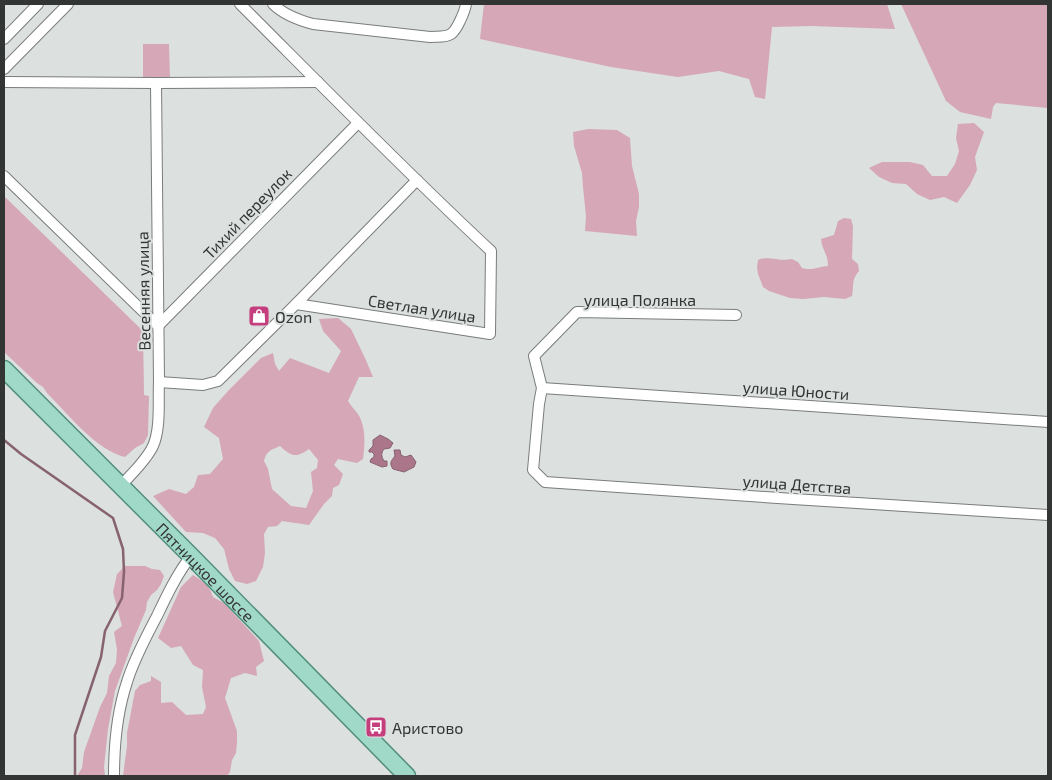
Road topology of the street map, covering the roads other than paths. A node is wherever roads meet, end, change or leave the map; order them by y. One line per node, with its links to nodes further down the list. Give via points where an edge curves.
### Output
1 (38, 4): 6 (street)
2 (68, 4): 7 (street)
3 (240, 4): 9 (street, Светлая улица)
4 (273, 4): 5 (street, via 295,19 313,24 430,37 451,34)
5 (466, 4)
6 (4, 38)
7 (4, 69)
8 (4, 82): 10 (street)
9 (318, 82): 10 (street); 11 (street, Светлая улица)
10 (156, 83): 16 (street, Весенняя улица)
11 (358, 123): 13 (street, Светлая улица); 16 (street, Тихий переулок)
12 (4, 176): 16 (street)
13 (417, 180): 14 (street); 14 (street, Светлая улица, via 491,251 490,334)
14 (296, 304): 18 (street, via 218,381 203,385)
15 (736, 315): 19 (street, улица Полянка, via 577,312 534,356)
16 (158, 326): 18 (street, Весенняя улица)
17 (4, 369): 21 (main road, Пятницкое шоссе)
18 (159, 382): 21 (street, Весенняя улица, via 153,446)
19 (542, 388): 20 (street, улица Юности); 22 (street, улица Детства, via 532,470 545,482)
20 (1048, 422)
21 (121, 486): 23 (main road, Пятницкое шоссе)
22 (1048, 515)
23 (191, 556): 24 (street, via 170,589 127,682 119,714); 25 (main road, Пятницкое шоссе)
24 (114, 776)
25 (407, 776)

